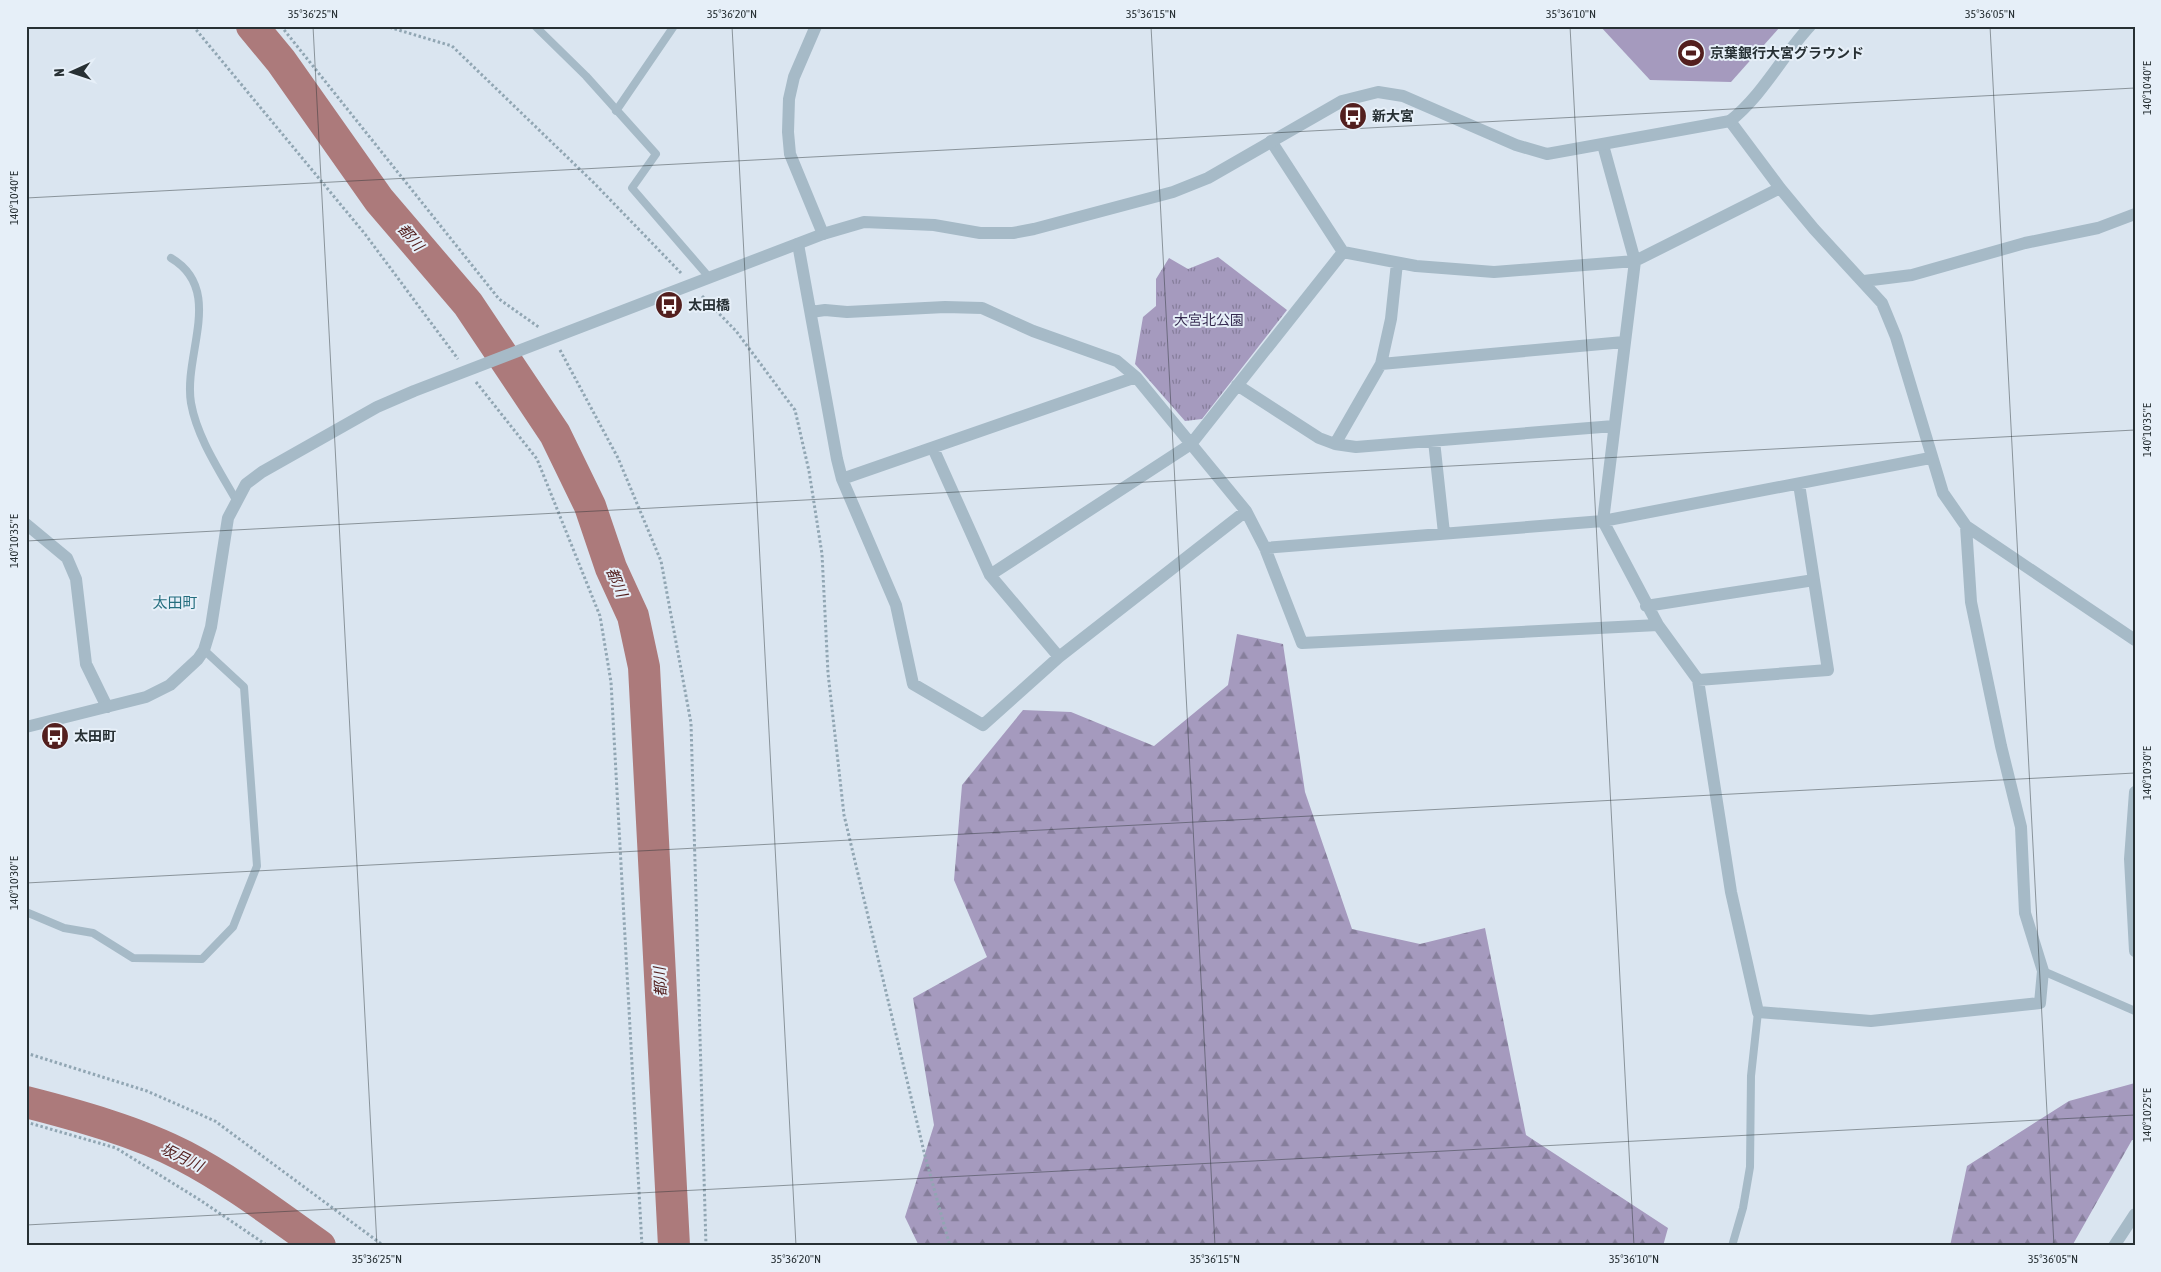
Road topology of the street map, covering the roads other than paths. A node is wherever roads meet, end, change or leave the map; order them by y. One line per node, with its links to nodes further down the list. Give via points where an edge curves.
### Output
1 (535, 26): 5 (lane, via 586,76)
2 (674, 26): 5 (lane)
3 (816, 26): 11 (street, via 794,77 789,99 788,132 790,154)
4 (1810, 26): 6 (street, via 1792,45 1748,107)
5 (616, 112): 17 (lane, via 656,154 632,188)
6 (1730, 121): 8 (street); 9 (street)
7 (1271, 141): 8 (street, via 1342,101 1378,92 1403,96 1516,145 1547,154); 11 (street, via 1208,178 1182,188 1034,229 980,233 934,225 864,222); 13 (street)
8 (1604, 145): 15 (street)
9 (1780, 188): 15 (street); 18 (street)
10 (2135, 214): 18 (street, via 2098,228 2025,243 1912,275)
11 (823, 234): 12 (street)
12 (798, 244): 17 (street); 19 (street)
13 (1343, 252): 16 (street); 23 (street)
14 (171, 258): 32 (lane, via 185,266 195,281 198,298 198,327 190,371 191,402 198,426)
15 (1635, 261): 16 (street, via 1494,272); 20 (street)
16 (1397, 263): 21 (street, via 1391,319)
17 (708, 276): 32 (street, via 377,408 278,462 246,484)
18 (1864, 281): 29 (street, via 1882,303 1896,337)
19 (811, 312): 22 (street, via 982,308 1033,332 1117,361); 30 (street)
20 (1624, 342): 21 (street); 24 (street)
21 (1381, 364): 27 (street)
22 (1136, 377): 26 (street); 28 (street)
23 (1237, 385): 26 (street); 27 (street, via 1319,438)
24 (1614, 426): 25 (street); 34 (street)
25 (1434, 441): 27 (street, via 1356,447); 37 (street)
26 (1191, 444): 33 (street); 39 (street)
27 (1335, 444)
28 (933, 448): 30 (street); 39 (street)
29 (1930, 458): 31 (street); 36 (street, via 1942,492)
30 (842, 480): 45 (street, via 896,605 913,684 983,726)
31 (1799, 484): 34 (street); 40 (street)
32 (236, 500): 44 (street, via 228,518 211,627)
33 (1246, 511): 38 (street); 45 (street)
34 (1603, 521): 37 (street); 41 (street)
35 (26, 524): 47 (street, via 67,558 76,579 86,664)
36 (1966, 526): 43 (street); 52 (street, via 1971,602 2021,827 2025,913)
37 (1444, 534): 38 (street)
38 (1266, 548): 42 (street, via 1302,643)
39 (990, 575): 45 (street)
40 (1814, 580): 41 (street); 46 (street, via 1828,670)
41 (1646, 606): 42 (street)
42 (1658, 625): 46 (street)
43 (2135, 640)
44 (204, 650): 47 (street, via 170,685 146,697); 50 (lane, via 244,687 257,866 233,928 202,959 158,960 133,958 93,933 64,928)
45 (1059, 657)
46 (1698, 680): 54 (street, via 1731,892)
47 (107, 707): 48 (street)
48 (26, 727)
49 (2135, 792): 51 (street, via 2130,859)
50 (26, 912)
51 (2135, 950)
52 (2043, 971): 53 (lane); 54 (street, via 2040,1003 1871,1021)
53 (2135, 1011)
54 (1758, 1012): 56 (lane, via 1751,1076 1750,1167)
55 (2135, 1214): 57 (street)
56 (1732, 1246)
57 (2114, 1246)

